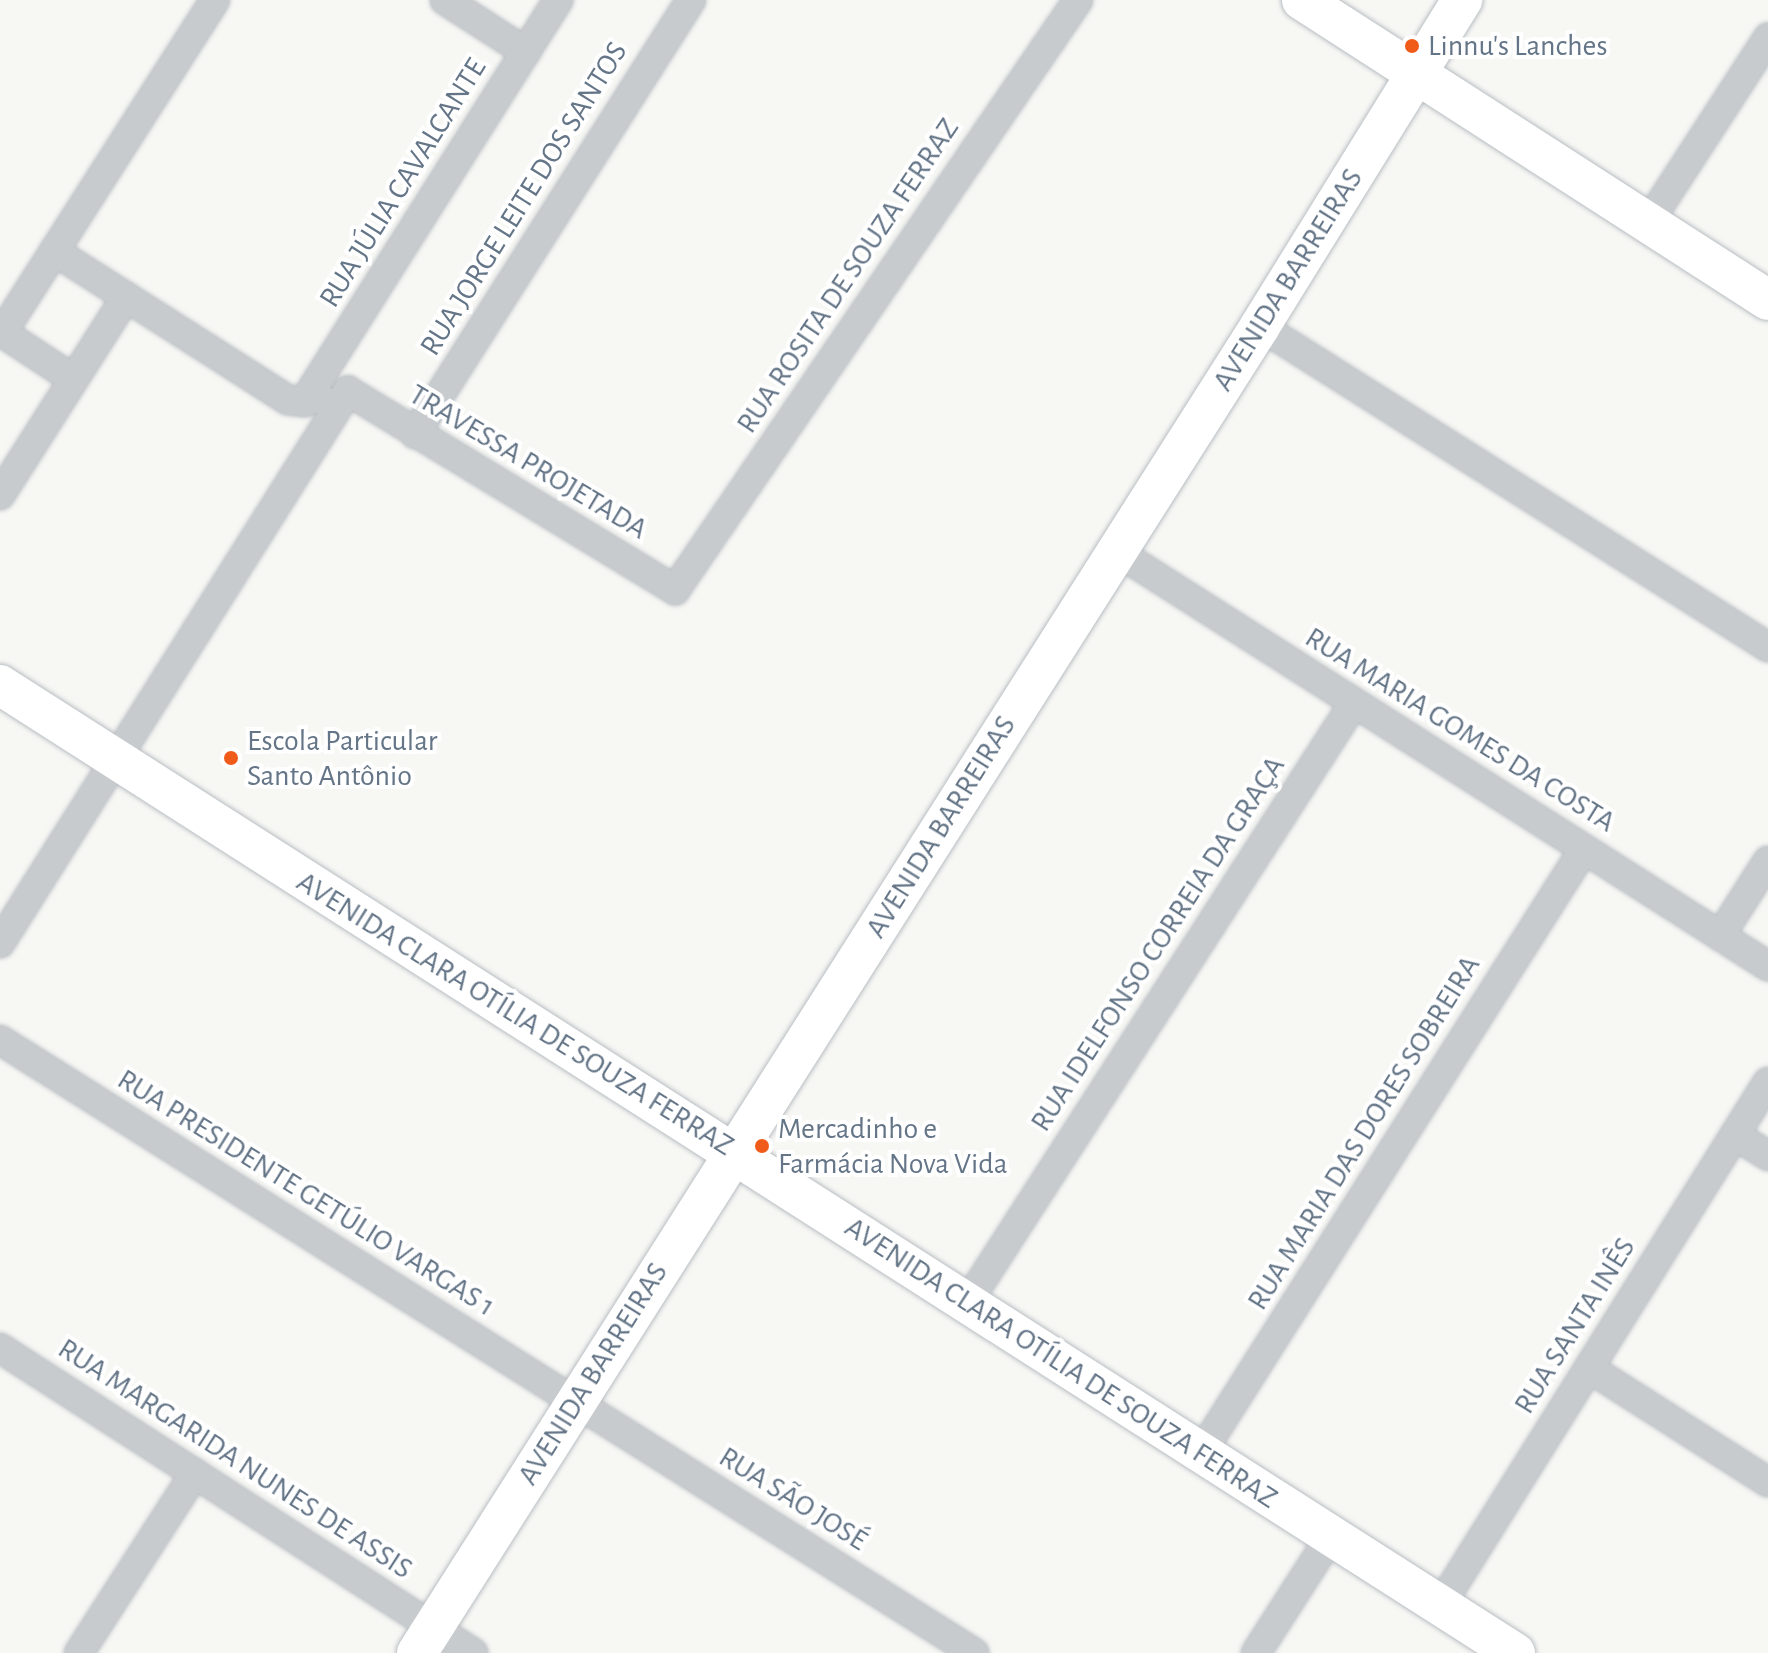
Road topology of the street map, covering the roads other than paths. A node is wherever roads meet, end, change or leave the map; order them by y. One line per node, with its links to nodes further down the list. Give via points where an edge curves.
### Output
1 (215, 0): 12 (street)
2 (445, 0): 9 (street)
3 (558, 0): 9 (street, RUA JÚLIA CAVALCANTE)
4 (691, 0): 20 (street, RUA JORGE LEITE DOS SANTOS)
5 (1078, 0): 23 (street, RUA ROSITA DE SOUZA FERRAZ)
6 (1302, 0): 10 (street)
7 (1462, 0): 10 (street, AVENIDA BARREIRAS)
8 (1768, 38): 11 (street)
9 (526, 52): 19 (street, RUA JÚLIA CAVALCANTE)
10 (1416, 73): 11 (street); 15 (street, AVENIDA BARREIRAS)
11 (1648, 223): 14 (street)
12 (54, 251): 13 (street); 16 (street)
13 (126, 297): 17 (street); 19 (street, via 288,400)
14 (1768, 300)
15 (1260, 326): 22 (street, AVENIDA BARREIRAS); 24 (street)
16 (1, 332): 17 (street)
17 (73, 379): 21 (street)
18 (348, 391): 19 (street); 20 (street, TRAVESSA PROJETADA); 27 (street)
19 (304, 402)
20 (415, 434): 23 (street, TRAVESSA PROJETADA)
21 (0, 495)
22 (1116, 551): 26 (street, RUA MARIA GOMES DA COSTA); 36 (street, AVENIDA BARREIRAS)
23 (675, 590)
24 (1768, 647)
25 (0, 685): 27 (street, AVENIDA CLARA OTÍLIA DE SOUZA FERRAZ)
26 (1354, 703): 28 (street, RUA MARIA GOMES DA COSTA); 38 (street, RUA IDELFONSO CORREIA DA GRAÇA)
27 (115, 760): 31 (street); 36 (street, AVENIDA CLARA OTÍLIA DE SOUZA FERRAZ)
28 (1584, 849): 30 (street, RUA MARIA GOMES DA COSTA); 42 (street, RUA MARIA DAS DORES SOBREIRA)
29 (1768, 861): 30 (street)
30 (1720, 936): 32 (street, RUA MARIA GOMES DA COSTA)
31 (0, 943)
32 (1768, 966)
33 (0, 1040): 41 (street, RUA PRESIDENTE GETÚLIO VARGAS 1)
34 (1768, 1082): 35 (street, RUA SANTA INÊS)
35 (1735, 1135): 37 (street); 40 (street, RUA SANTA INÊS)
36 (734, 1153): 38 (street, AVENIDA CLARA OTÍLIA DE SOUZA FERRAZ); 41 (street, AVENIDA BARREIRAS)
37 (1768, 1156)
38 (967, 1303): 42 (street, AVENIDA CLARA OTÍLIA DE SOUZA FERRAZ)
39 (0, 1348): 43 (street, RUA MARGARIDA NUNES DE ASSIS)
40 (1589, 1368): 44 (street); 46 (street, RUA SANTA INÊS)
41 (575, 1402): 47 (street, AVENIDA BARREIRAS); 50 (street, RUA SÃO JOSÉ)
42 (1201, 1453): 45 (street, AVENIDA CLARA OTÍLIA DE SOUZA FERRAZ)
43 (195, 1473): 47 (street, RUA MARGARIDA NUNES DE ASSIS); 48 (street)
44 (1768, 1482)
45 (1331, 1536): 46 (street, AVENIDA CLARA OTÍLIA DE SOUZA FERRAZ); 51 (street)
46 (1440, 1606): 52 (street, AVENIDA CLARA OTÍLIA DE SOUZA FERRAZ)
47 (424, 1640): 49 (street, RUA MARGARIDA NUNES DE ASSIS)
48 (79, 1653)
49 (473, 1653)
50 (974, 1653)
51 (1256, 1653)
52 (1515, 1653)

